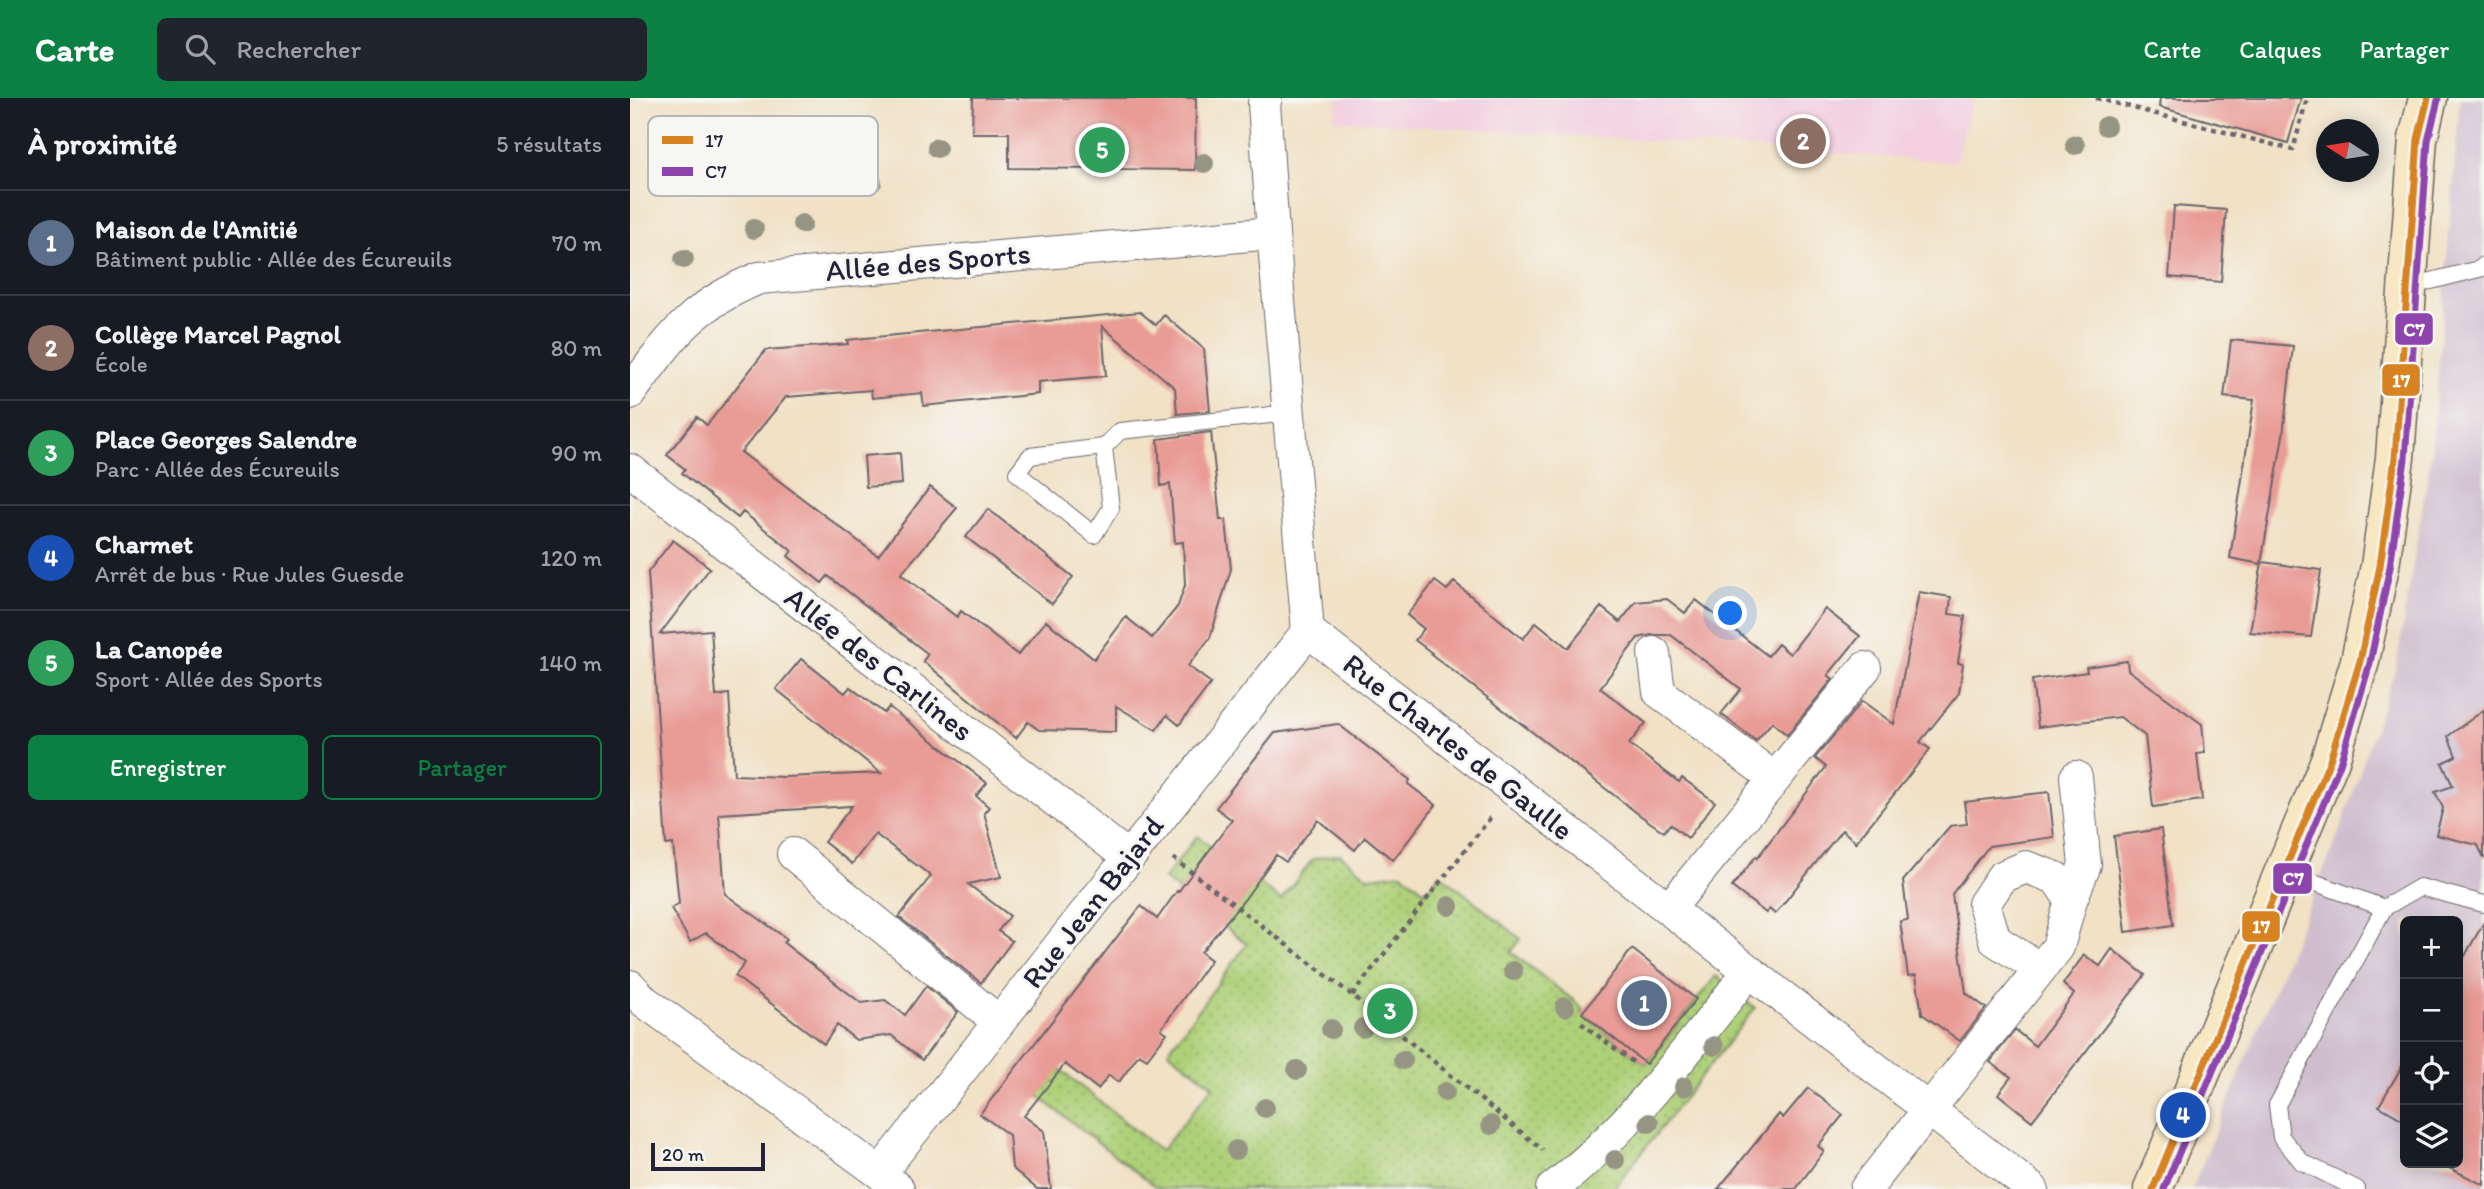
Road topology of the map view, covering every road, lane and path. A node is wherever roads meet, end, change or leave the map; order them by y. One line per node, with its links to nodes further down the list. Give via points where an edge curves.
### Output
1 (1266, 98): 5 (street)
2 (2096, 98): 3 (path, via 2293,150)
3 (2308, 98)
4 (2428, 98): 7 (street, via 2418,139)
5 (1273, 233): 8 (street, Allée des Sports, via 759,278 733,289 682,325); 9 (street)
6 (2484, 265): 7 (lane)
7 (2407, 286): 20 (street, via 2395,458 2378,580 2330,760)
8 (630, 393)
9 (1289, 413): 10 (lane, via 1120,431); 12 (street)
10 (1104, 447): 10 (lane, via 1030,456 1017,473 1094,535 1111,508)
11 (630, 470): 18 (street, Allée des Carlines)
12 (1308, 631): 17 (street, Rue Charles de Gaulle); 18 (street, Rue Jean Bajard)
13 (1654, 653): 16 (street, via 1658,692)
14 (1865, 668): 16 (street)
15 (2076, 776): 21 (street, via 2085,865)
16 (1774, 778): 24 (street)
17 (1513, 789): 24 (street, Rue Charles de Gaulle); 28 (path)
18 (1136, 847): 28 (path); 29 (street, Rue Jean Bajard)
19 (793, 854): 29 (street)
20 (2284, 872): 23 (lane); 37 (street)
21 (2071, 900): 25 (street, via 2058,947); 25 (street, via 2056,878 2026,867 2002,877 1984,904 1995,940)
22 (2484, 904): 23 (lane, via 2420,887)
23 (2384, 908): 38 (lane, via 2277,1105 2281,1137 2302,1162)
24 (1669, 909): 26 (street, Rue Charles de Gaulle)
25 (2040, 969): 32 (street)
26 (1749, 971): 31 (street); 32 (street, Rue Charles de Gaulle)
27 (630, 986): 33 (street, via 644,1001)
28 (1352, 995): 34 (path)
29 (999, 1022): 33 (street, Rue Jean Bajard)
30 (1581, 1023): 31 (path)
31 (1661, 1084): 34 (street)
32 (1928, 1109): 35 (street); 36 (street, Rue Charles de Gaulle)
33 (889, 1181)
34 (1562, 1181)
35 (1866, 1189)
36 (2032, 1189)
37 (2153, 1189)
38 (2357, 1189)

